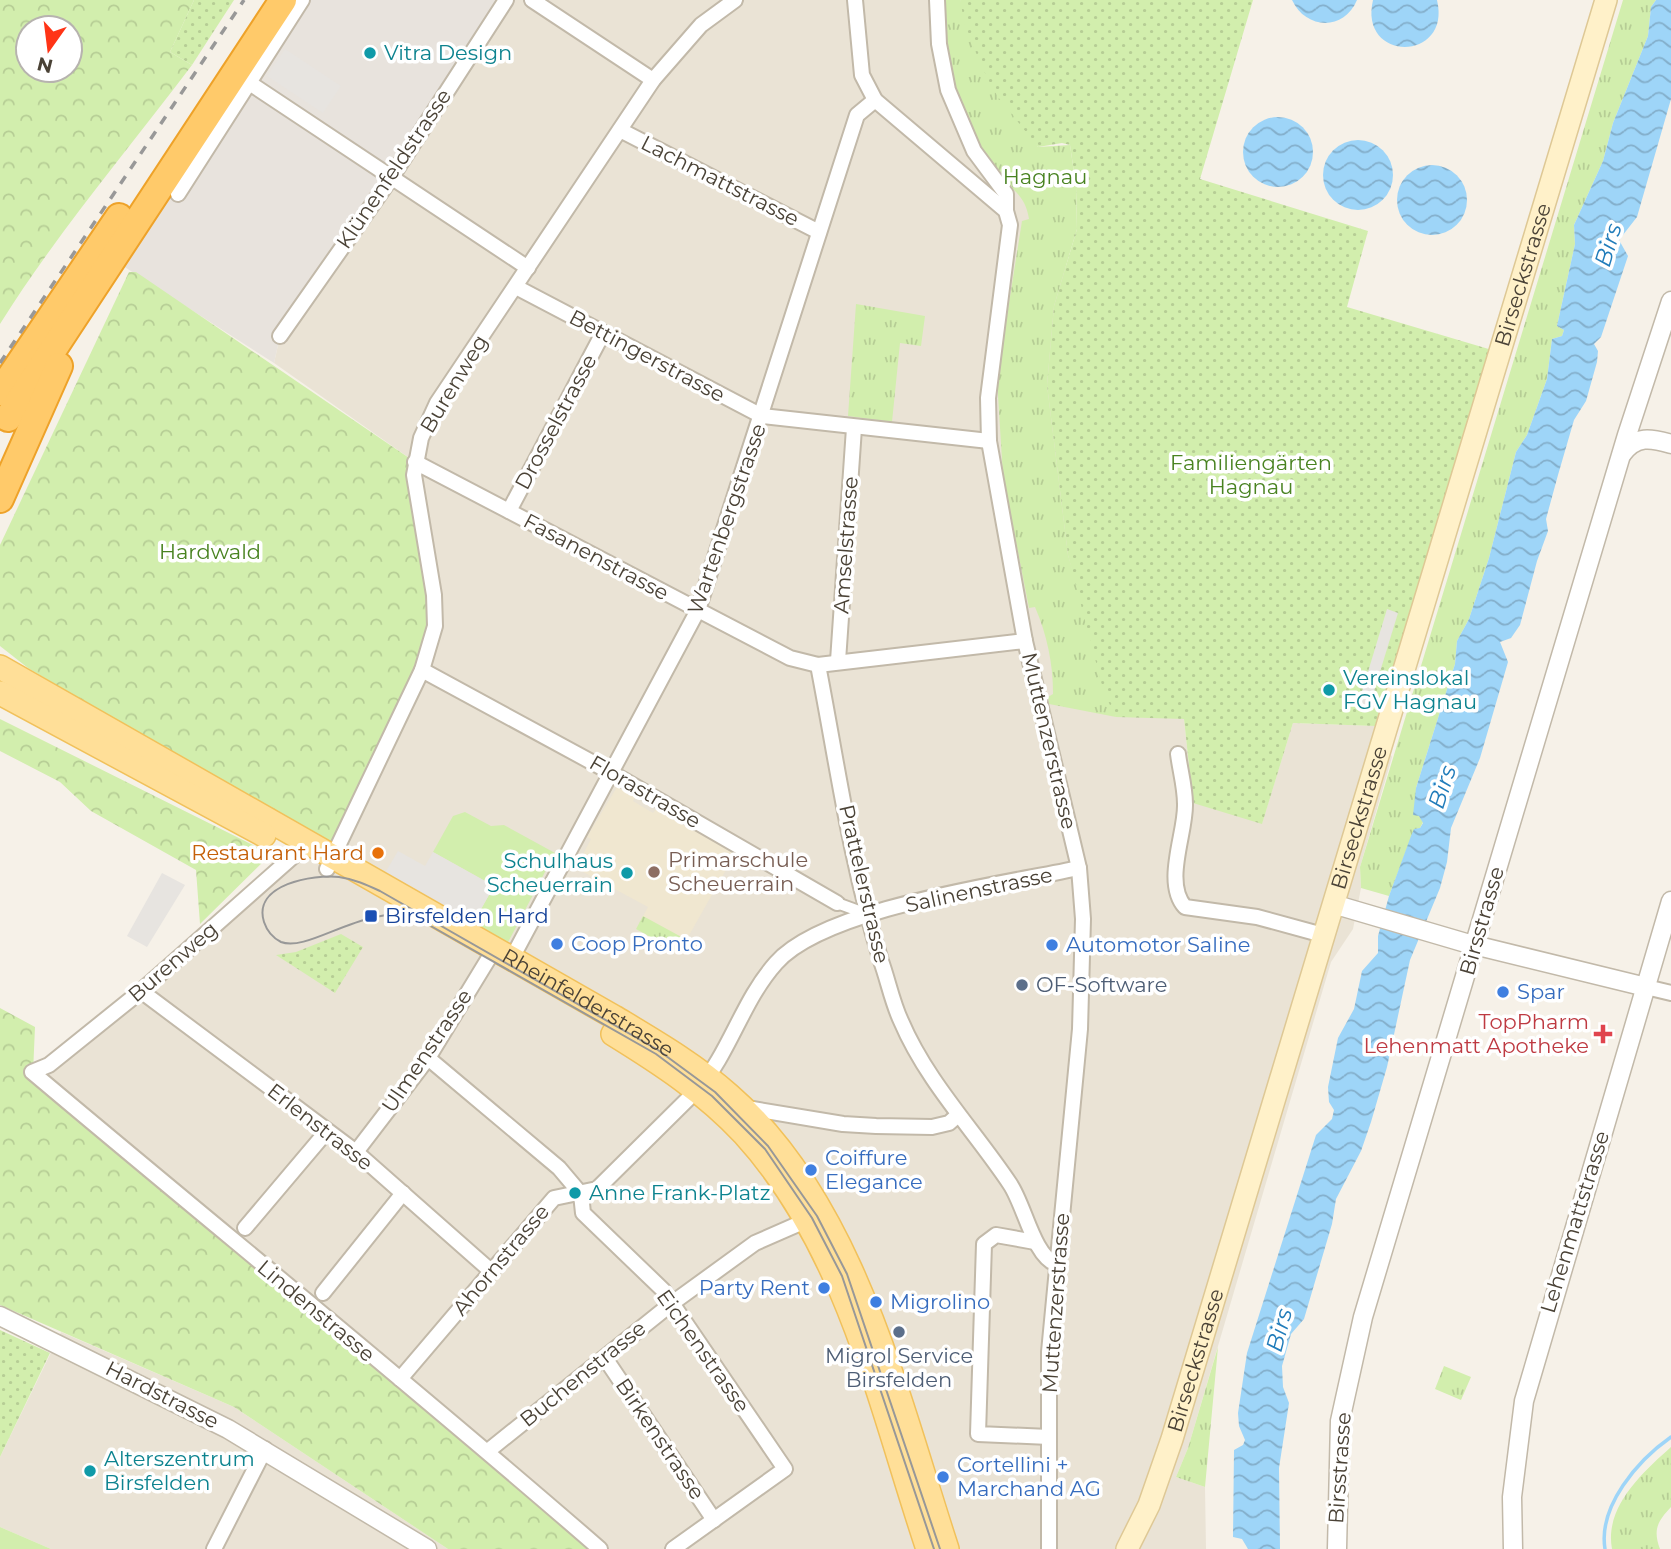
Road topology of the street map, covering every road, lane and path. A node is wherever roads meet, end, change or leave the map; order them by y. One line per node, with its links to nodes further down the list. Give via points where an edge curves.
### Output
1 (263, 0): 17 (highway)
2 (283, 0): 17 (highway)
3 (302, 0): 11 (street)
4 (506, 0): 14 (street, Klünenfeldstrasse)
5 (532, 0): 10 (street)
6 (735, 0): 10 (street, Burenweg, via 701,25)
7 (855, 0): 12 (street, via 862,75)
8 (937, 0): 16 (street, Muttenzerstrasse, via 948,90 974,151 1006,194)
9 (1606, 0): 50 (main road, Birseckstrasse)
10 (653, 80): 13 (street, Burenweg)
11 (248, 82): 14 (street); 15 (street)
12 (875, 100): 16 (street); 18 (street, Wartenbergstrasse, via 857,115)
13 (620, 130): 18 (street, Lachmattstrasse); 19 (street, Burenweg)
14 (390, 178): 19 (street); 23 (street, Klünenfeldstrasse)
15 (178, 194)
16 (1006, 211): 30 (street, Muttenzerstrasse, via 1010,225 988,398)
17 (125, 225): 24 (highway); 27 (highway); 34 (highway)
18 (819, 232): 26 (street, Wartenbergstrasse)
19 (528, 268): 20 (street, Burenweg)
20 (516, 287): 22 (street, Bettingerstrasse); 33 (street, Burenweg, via 437,403)
21 (1671, 301): 25 (street, Birsstrasse)
22 (603, 333): 26 (street, Bettingerstrasse); 35 (street, Drosselstrasse)
23 (280, 336)
24 (0, 392)
25 (1639, 406): 29 (street); 32 (street, Birsstrasse)
26 (762, 416): 28 (street, Bettingerstrasse); 36 (street, Wartenbergstrasse)
27 (4, 425)
28 (854, 428): 30 (street, Bettingerstrasse); 38 (street, Amselstrasse)
29 (1652, 438): 31 (street); 32 (street, via 1638,439)
30 (989, 441): 37 (street, Muttenzerstrasse)
31 (1671, 444)
32 (1622, 454): 53 (street, Birsstrasse)
33 (415, 462): 35 (street, Fasanenstrasse); 41 (street, Burenweg, via 415,489 434,594 435,626)
34 (0, 499)
35 (509, 511): 36 (street, Fasanenstrasse)
36 (698, 610): 39 (street, Fasanenstrasse, via 790,658); 44 (street, Wartenbergstrasse)
37 (1025, 641): 38 (street, Fasanenstrasse); 47 (street, Muttenzerstrasse)
38 (838, 661): 39 (street, Fasanenstrasse)
39 (818, 665): 51 (street, Prattelerstrasse)
40 (0, 667): 45 (main road, Rheinfelderstrasse)
41 (422, 670): 44 (street, Florastrasse); 46 (street, Burenweg)
42 (0, 693): 45 (main road, Rheinfelderstrasse)
43 (1178, 754): 52 (street, via 1185,806 1176,860 1179,901 1185,907 1257,917)
44 (610, 772): 49 (street, Florastrasse); 54 (street, Wartenbergstrasse)
45 (301, 846): 46 (main road, Rheinfelderstrasse); 56 (street, Burenweg)
46 (331, 863): 54 (main road, Rheinfelderstrasse)
47 (1079, 868): 51 (street, Salinenstrasse); 70 (street, Muttenzerstrasse, via 1083,919 1080,1029)
48 (1671, 901): 55 (street, Lehenmattstrasse)
49 (836, 903): 51 (street, Florastrasse)
50 (1340, 906): 52 (main road, Birseckstrasse); 53 (street)
51 (867, 914): 60 (street, Salinenstrasse, via 828,928 777,961); 62 (street, Prattelerstrasse, via 900,1020)
52 (1323, 935): 88 (main road, Birseckstrasse, via 1172,1439 1149,1506)
53 (1466, 943): 55 (street); 89 (street, Birsstrasse, via 1360,1330 1340,1421)
54 (498, 956): 58 (street, Ulmenstrasse); 60 (main road, Rheinfelderstrasse, via 607,1031)
55 (1646, 987): 57 (street); 90 (street, Lehenmattstrasse, via 1524,1401 1513,1485)
56 (141, 991): 59 (street, Burenweg, via 50,1065); 63 (street, Erlenstrasse)
57 (1671, 993)
58 (428, 1058): 64 (street, Ulmenstrasse); 66 (street, Eichenstrasse, via 559,1168)
59 (33, 1072): 76 (street, Lindenstrasse)
60 (702, 1084): 61 (main road, Rheinfelderstrasse); 66 (street, Ahornstrasse, via 597,1189)
61 (735, 1113): 62 (street, via 932,1127); 67 (main road, Rheinfelderstrasse, via 775,1173)
62 (958, 1115): 69 (street, Prattelerstrasse, via 1024,1205)
63 (327, 1131): 64 (street, Erlenstrasse); 68 (street)
64 (356, 1152): 65 (street, Erlenstrasse)
65 (403, 1193): 71 (street, Erlenstrasse); 72 (street)
66 (581, 1194): 71 (street, Ahornstrasse, via 554,1198); 73 (street, Eichenstrasse, via 583,1213 663,1290)
67 (815, 1217): 73 (street, Buchenstrasse, via 755,1242); 85 (main road, Rheinfelderstrasse); 86 (main road, Rheinfelderstrasse, via 862,1295)
68 (245, 1228)
69 (1035, 1242): 70 (street, Prattelerstrasse, via 1046,1260); 77 (street, via 996,1235 984,1244 978,1434)
70 (1056, 1264): 77 (street, Muttenzerstrasse)
71 (492, 1272): 76 (street, Ahornstrasse)
72 (323, 1293)
73 (671, 1304): 75 (street, Buchenstrasse); 80 (street, Eichenstrasse, via 785,1469)
74 (0, 1316): 78 (street, Hardstrasse)
75 (605, 1358): 79 (street, Buchenstrasse); 80 (street, Birkenstrasse)
76 (400, 1379): 79 (street, Lindenstrasse)
77 (1049, 1437): 87 (street, Muttenzerstrasse)
78 (265, 1449): 81 (street, Hardstrasse); 82 (street)
79 (488, 1451): 83 (street, Lindenstrasse)
80 (714, 1520): 84 (street, Eichenstrasse)
81 (421, 1548)
82 (214, 1549)
83 (600, 1549)
84 (673, 1549)
85 (928, 1549)
86 (947, 1549)
87 (1049, 1549)
88 (1126, 1549)
89 (1337, 1549)
90 (1513, 1549)

